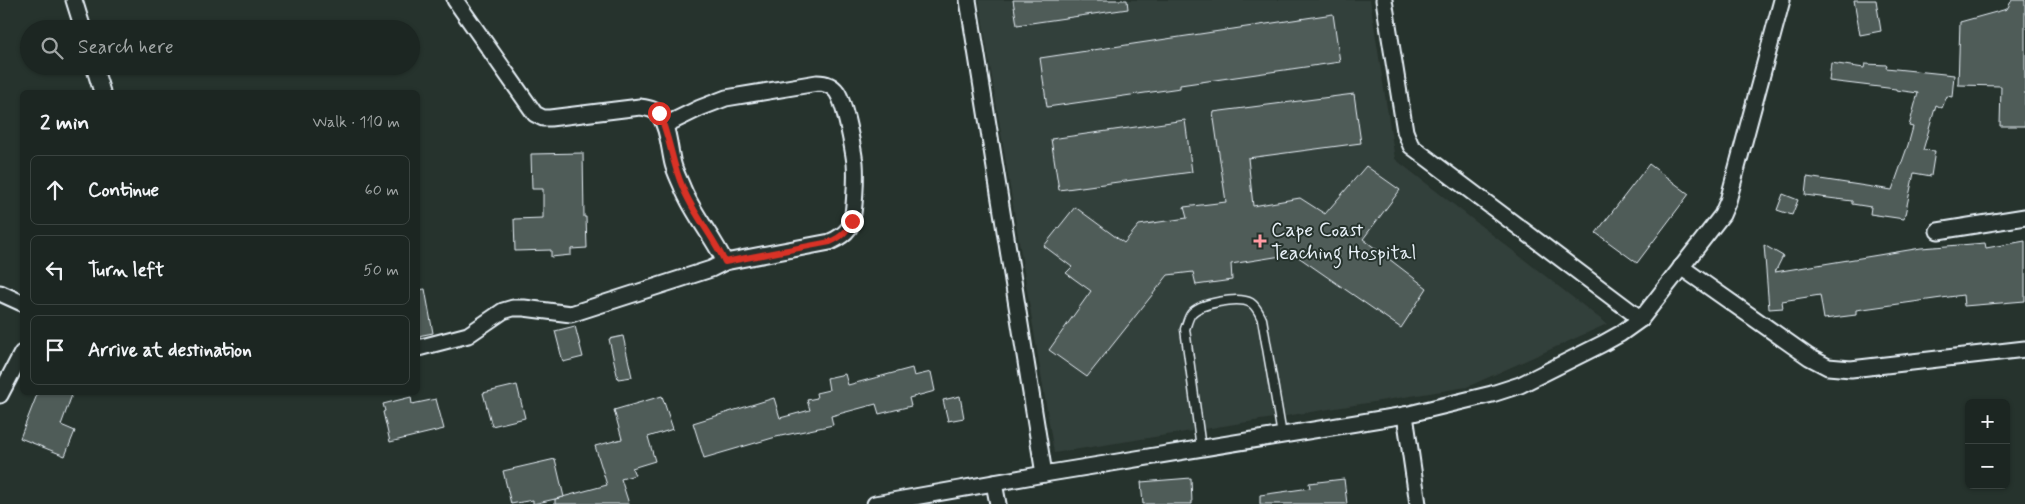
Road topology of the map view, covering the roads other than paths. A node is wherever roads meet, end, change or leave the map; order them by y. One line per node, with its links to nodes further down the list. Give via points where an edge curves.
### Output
1 (74, 0): 6 (street)
2 (455, 0): 9 (street, via 535,114 550,118 640,107 659,113)
3 (968, 0): 24 (street)
4 (1384, 0): 16 (street, via 1404,131 1411,146)
5 (1782, 0): 13 (street, via 1728,201 1722,215)
6 (80, 20)
7 (97, 75): 8 (street)
8 (101, 90)
9 (665, 125): 12 (street, via 683,189); 12 (street, via 726,98 816,83 826,83 836,90 841,101 856,174 849,228 830,242)
10 (2025, 217): 11 (street)
11 (1938, 231)
12 (725, 262): 17 (street, via 571,314 513,308 503,311 468,335)
13 (1681, 267): 16 (street); 18 (street, via 1828,367 1851,369)
14 (0, 293): 15 (street)
15 (20, 302)
16 (1641, 319): 21 (street, via 1602,344 1520,385)
17 (420, 347)
18 (2025, 349)
19 (20, 356): 20 (street)
20 (0, 396)
21 (1405, 415): 22 (street); 28 (street)
22 (1282, 435): 23 (street); 23 (lane, via 1258,310 1242,300 1202,305 1190,314 1186,329)
23 (1201, 448): 24 (street)
24 (1044, 474): 25 (street)
25 (994, 483): 26 (street); 27 (street)
26 (875, 504)
27 (998, 504)
28 (1418, 504)

